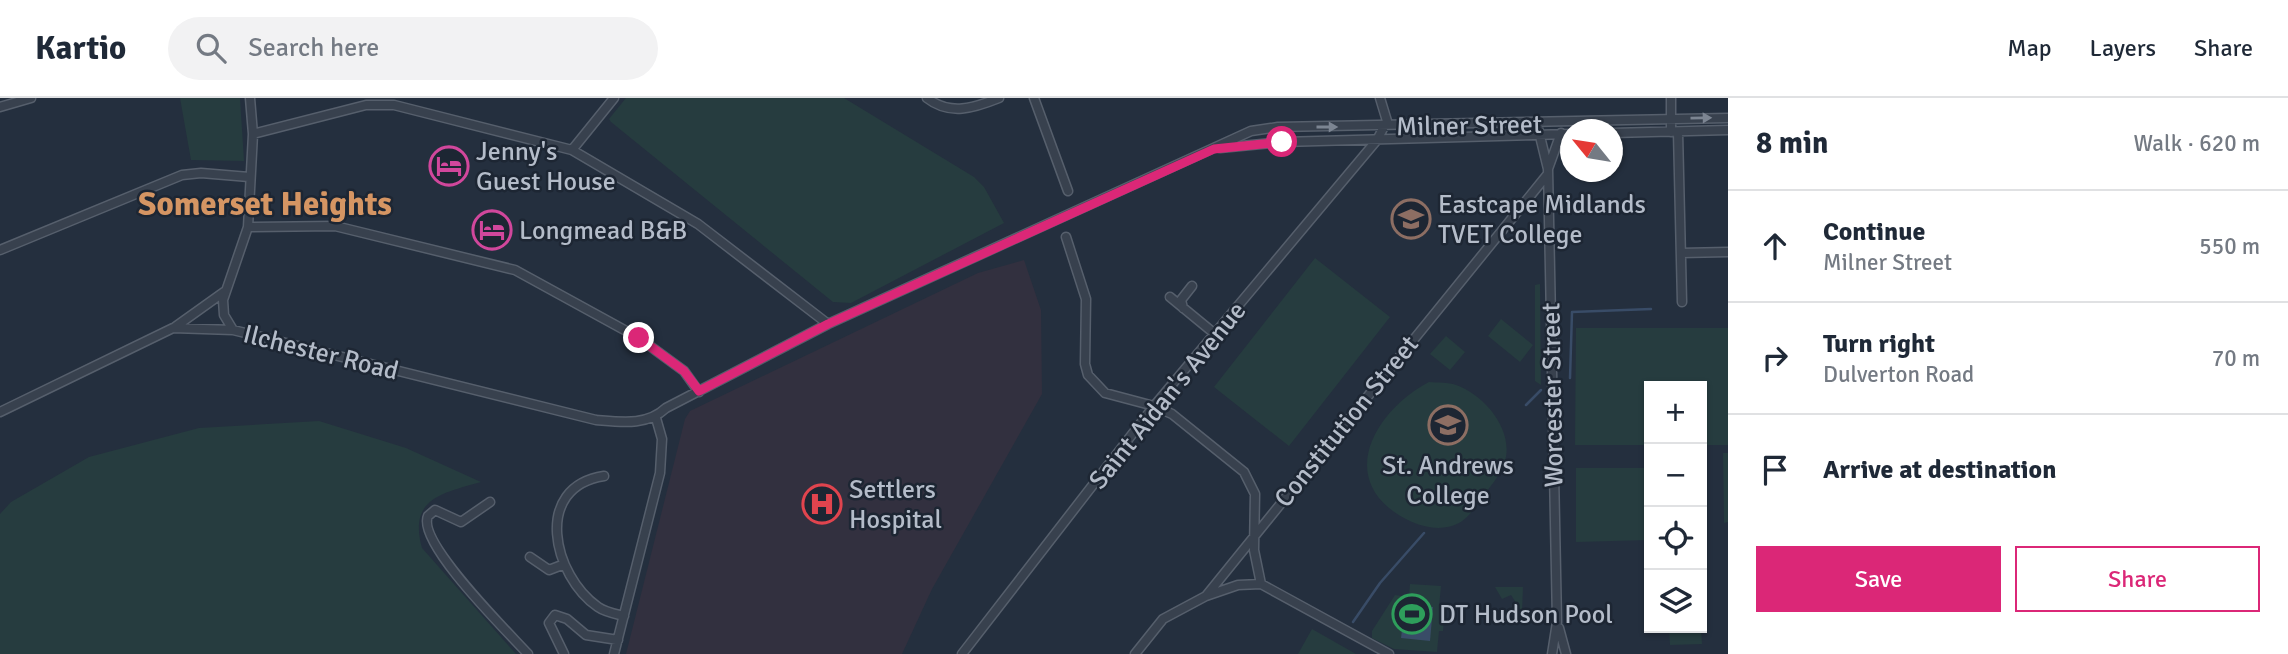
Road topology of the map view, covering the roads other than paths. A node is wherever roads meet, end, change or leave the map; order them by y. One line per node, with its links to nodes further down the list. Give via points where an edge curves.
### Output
1 (31, 98): 9 (street)
2 (250, 98): 20 (street)
3 (614, 98): 25 (street)
4 (927, 98): 5 (street, via 956,110)
5 (999, 98)
6 (1034, 98): 28 (street)
7 (1380, 98): 15 (street, via 1387,116)
8 (1671, 98): 10 (street)
9 (0, 107)
10 (1672, 118): 11 (street, Milner Street, one-way to 11); 12 (street, Milner Street); 17 (street)
11 (1728, 118)
12 (1623, 120)
13 (1560, 122): 14 (street, Milner Street)
14 (1538, 124): 15 (street, Milner Street); 21 (street, Worcester Street)
15 (1385, 127): 22 (street, Saint Aidan's Avenue); 24 (street, Milner Street, one-way to 15, via 1264,128)
16 (1728, 130): 17 (street)
17 (1674, 132): 18 (street); 33 (street)
18 (1623, 133)
19 (1560, 134): 21 (street, Milner Street)
20 (253, 135): 25 (street, via 366,105 394,105); 27 (street)
21 (1538, 135): 22 (street, Milner Street); 26 (street, Worcester Street)
22 (1377, 140): 24 (street, Milner Street); 42 (street, Saint Aidan's Avenue)
23 (1560, 147): 26 (street, Worcester Street)
24 (1214, 149): 39 (street, Milner Street)
25 (572, 150): 39 (street, via 698,224)
26 (1548, 172): 49 (street, Constitution Street); 55 (street, Worcester Street)
27 (249, 177): 29 (street); 31 (street, via 182,175)
28 (1068, 191)
29 (248, 227): 35 (street); 43 (street, via 335,226 515,270 639,338 684,371)
30 (1066, 237): 44 (street, via 1086,299 1088,375 1105,393)
31 (0, 250)
32 (1728, 252): 33 (street)
33 (1681, 253): 37 (street)
34 (1192, 286): 38 (street, via 1181,300)
35 (224, 292): 40 (street); 41 (street, via 223,308)
36 (1170, 297): 38 (street)
37 (1682, 302)
38 (1183, 308): 42 (street)
39 (828, 324): 43 (street, Milner Street)
40 (173, 328): 41 (street, Ilchester Road); 45 (street, Ilchester Road)
41 (233, 330): 46 (street, Ilchester Road, via 596,421)
42 (1215, 334): 44 (street, Saint Aidan's Avenue)
43 (699, 391): 46 (street, Milner Street)
44 (1154, 406): 49 (street, via 1244,472 1255,494); 60 (street, Saint Aidan's Avenue)
45 (0, 412)
46 (656, 418): 54 (street, via 662,439 660,472)
47 (604, 476): 51 (street, via 574,485 559,507 556,520)
48 (490, 502): 57 (street, via 461,522 435,510 426,527 439,554)
49 (1255, 533): 52 (street); 53 (street, Constitution Street)
50 (530, 557): 51 (street, via 549,570)
51 (562, 565): 54 (street, via 599,608)
52 (1261, 584): 53 (street, via 1238,585); 62 (street)
53 (1206, 596): 61 (street, Constitution Street, via 1163,619)
54 (624, 616): 56 (street)
55 (1557, 622): 63 (street, Worcester Street); 64 (street, Worcester Street)
56 (618, 640): 58 (street, via 586,635 555,615 550,623); 59 (street)
57 (528, 654)
58 (564, 654)
59 (614, 654)
60 (962, 654)
61 (1135, 654)
62 (1388, 654)
63 (1552, 654)
64 (1566, 654)

